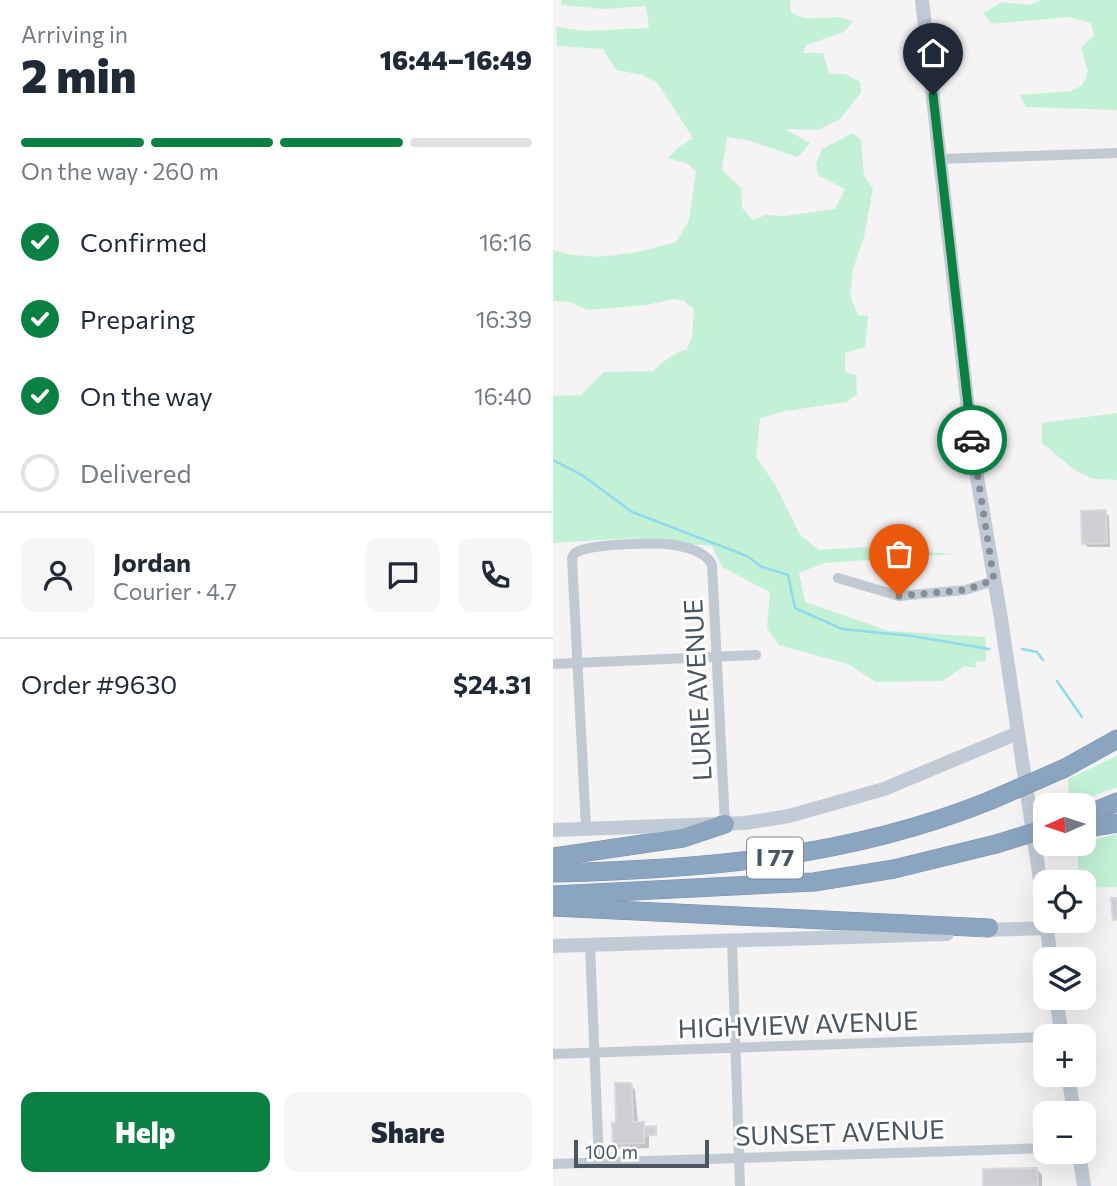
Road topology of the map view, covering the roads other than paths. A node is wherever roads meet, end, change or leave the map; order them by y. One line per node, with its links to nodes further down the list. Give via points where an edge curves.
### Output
1 (922, 0): 3 (main road)
2 (1117, 153): 3 (street)
3 (940, 159): 5 (main road, via 973,453)
4 (838, 578): 5 (street, via 899,596 965,590)
5 (994, 580): 10 (main road)
6 (756, 655): 7 (street)
7 (717, 656): 8 (street); 8 (street, LURIE AVENUE, via 711,561 690,548 656,544 587,548 573,554); 15 (street, LURIE AVENUE)
8 (578, 663): 9 (street); 17 (street)
9 (553, 664)
10 (1018, 733): 15 (main road, via 841,802 779,818); 23 (main road)
11 (1117, 739): 24 (highway, I 77, bridge, via 1065,768 911,829 813,852 727,863)
12 (1117, 802): 13 (highway)
13 (1096, 811)
14 (1117, 823): 16 (highway)
15 (725, 824): 17 (main road); 22 (highway, via 683,838)
16 (1096, 827)
17 (586, 828): 18 (main road)
18 (553, 830)
19 (1033, 833): 21 (highway, bridge)
20 (1033, 840): 21 (highway)
21 (996, 847): 25 (highway, I 77, via 814,882)
22 (553, 857)
23 (1039, 870)
24 (553, 873)
25 (553, 895)
26 (553, 907): 28 (highway)
27 (1033, 925): 28 (main road)
28 (989, 928): 29 (main road, via 958,933)
29 (732, 940): 30 (main road); 33 (street)
30 (590, 944): 31 (main road); 35 (street)
31 (553, 946)
32 (1033, 1037): 33 (street, HIGHVIEW AVENUE)
33 (736, 1047): 35 (street, HIGHVIEW AVENUE); 37 (street)
34 (553, 1054): 35 (street, HIGHVIEW AVENUE)
35 (595, 1054): 38 (street)
36 (1033, 1148): 37 (street, SUNSET AVENUE)
37 (739, 1157): 38 (street, SUNSET AVENUE); 41 (street)
38 (599, 1162): 39 (street, SUNSET AVENUE)
39 (553, 1164)
40 (1081, 1164): 42 (main road)
41 (740, 1186)
42 (1084, 1186)

